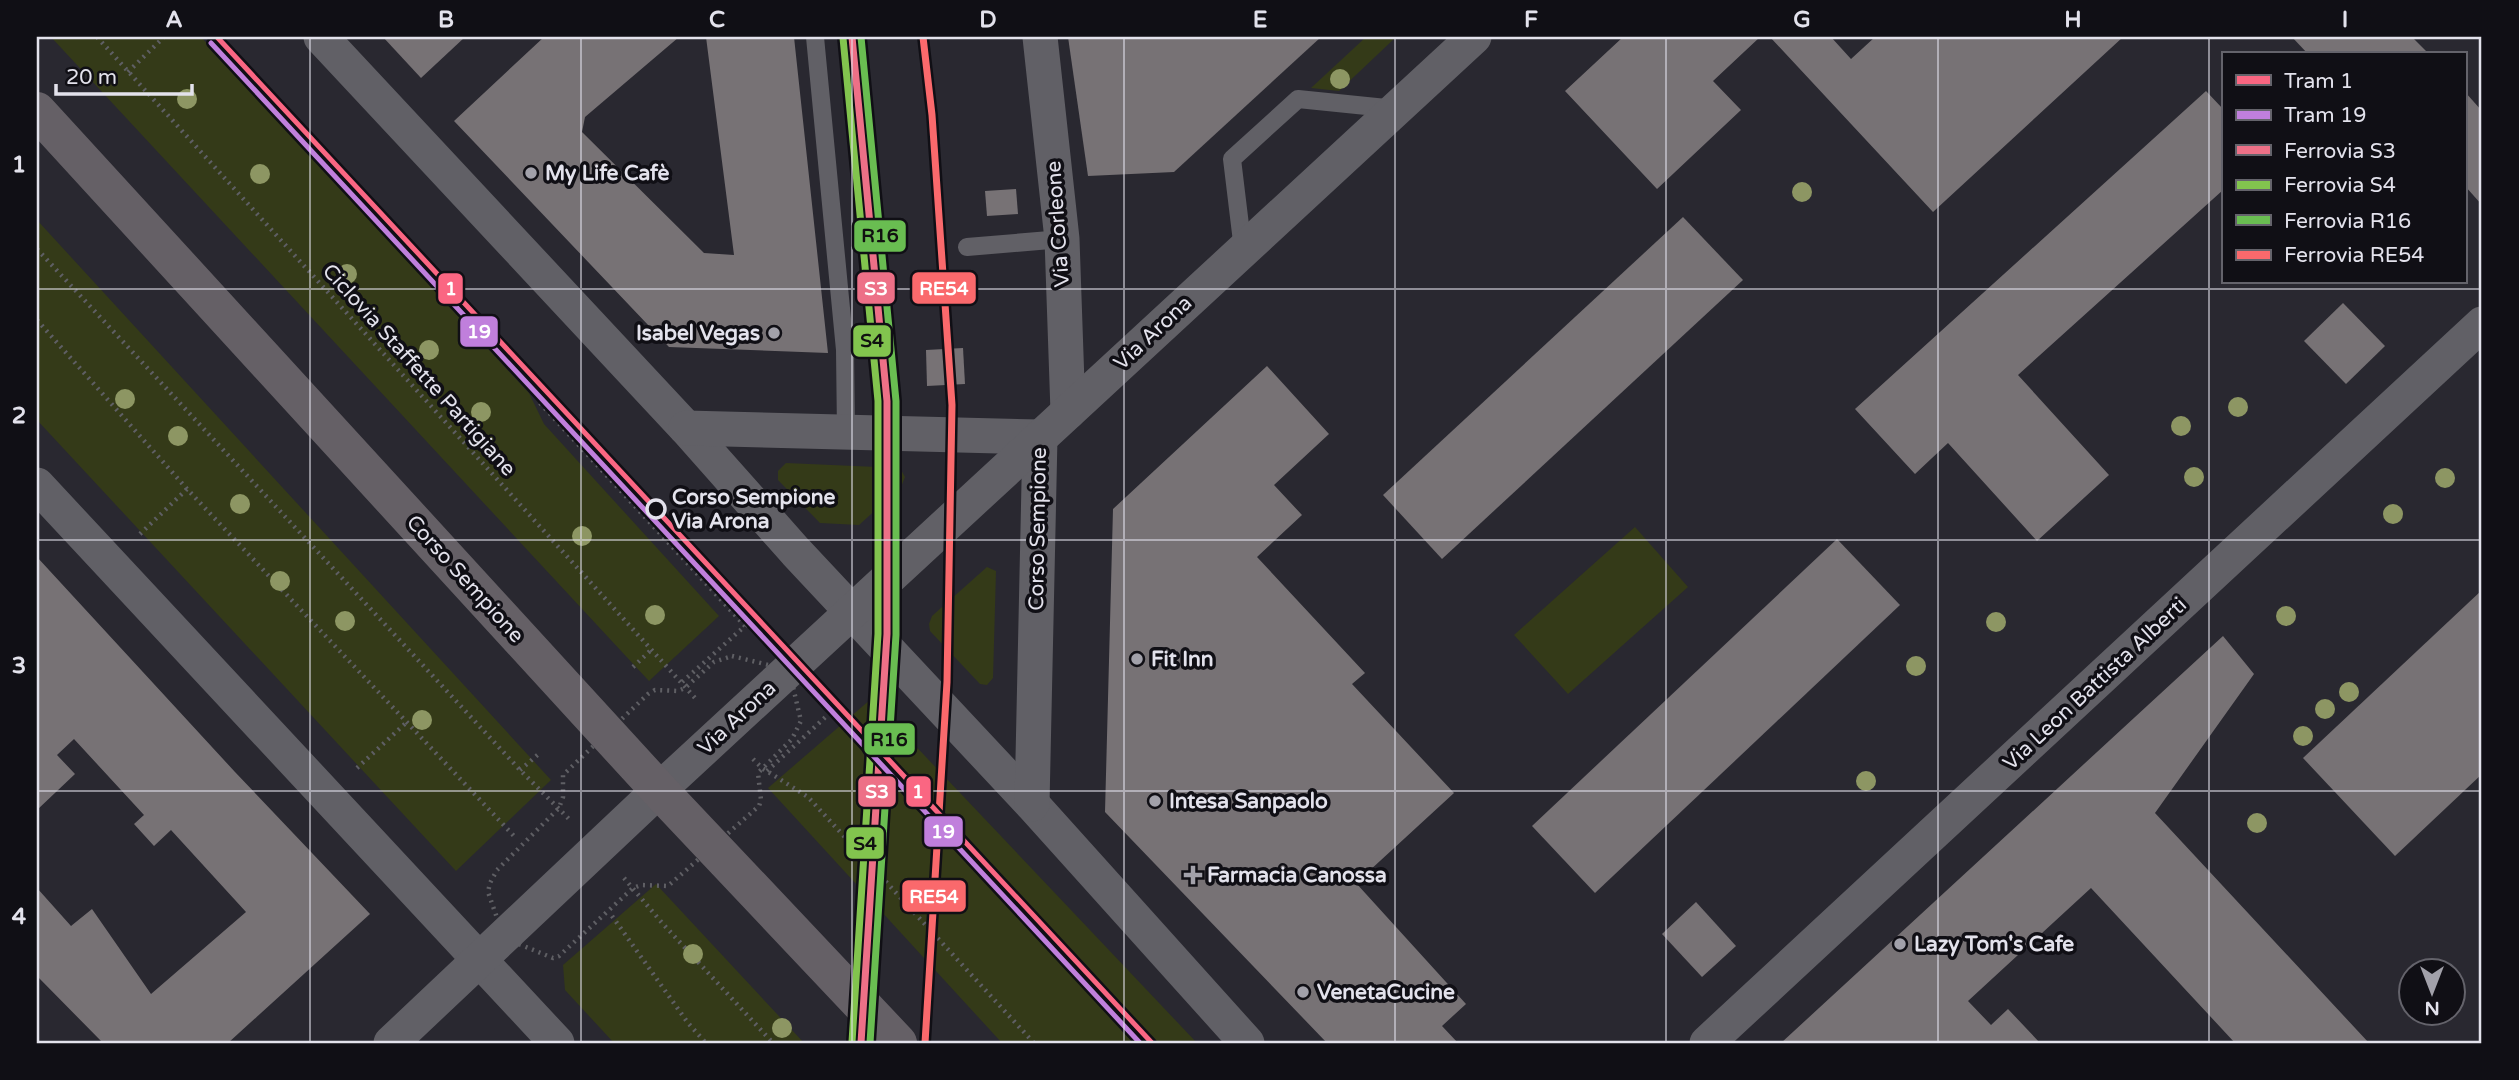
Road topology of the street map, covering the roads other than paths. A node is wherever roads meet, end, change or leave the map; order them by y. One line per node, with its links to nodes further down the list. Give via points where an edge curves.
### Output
1 (321, 37): 12 (street)
2 (815, 37): 13 (lane, via 845,350)
3 (1040, 37): 7 (street, Via Corleone)
4 (1474, 37): 5 (street, Via Arona)
5 (1396, 109): 9 (street, Via Arona); 9 (lane, via 1298,99 1232,159)
6 (37, 111): 17 (main road, Corso Sempione)
7 (1062, 239): 8 (lane); 11 (street, Via Corleone)
8 (967, 247)
9 (1243, 250): 11 (street, Via Arona)
10 (2482, 324): 24 (street, Via Leon Battista Alberti)
11 (1068, 412): 14 (street, Via Arona)
12 (687, 428): 13 (street, Corso Sempione); 16 (street)
13 (846, 433): 14 (street, Corso Sempione)
14 (1040, 437): 16 (street, Via Arona); 18 (street, Corso Sempione)
15 (37, 485): 19 (street)
16 (852, 612): 17 (street, Via Arona); 18 (street)
17 (659, 790): 19 (street, Via Arona); 22 (main road, Corso Sempione)
18 (1032, 804): 23 (street)
19 (492, 950): 20 (street, Via Arona); 21 (street)
20 (391, 1043)
21 (557, 1043)
22 (898, 1043)
23 (1247, 1043)
24 (1707, 1043)

